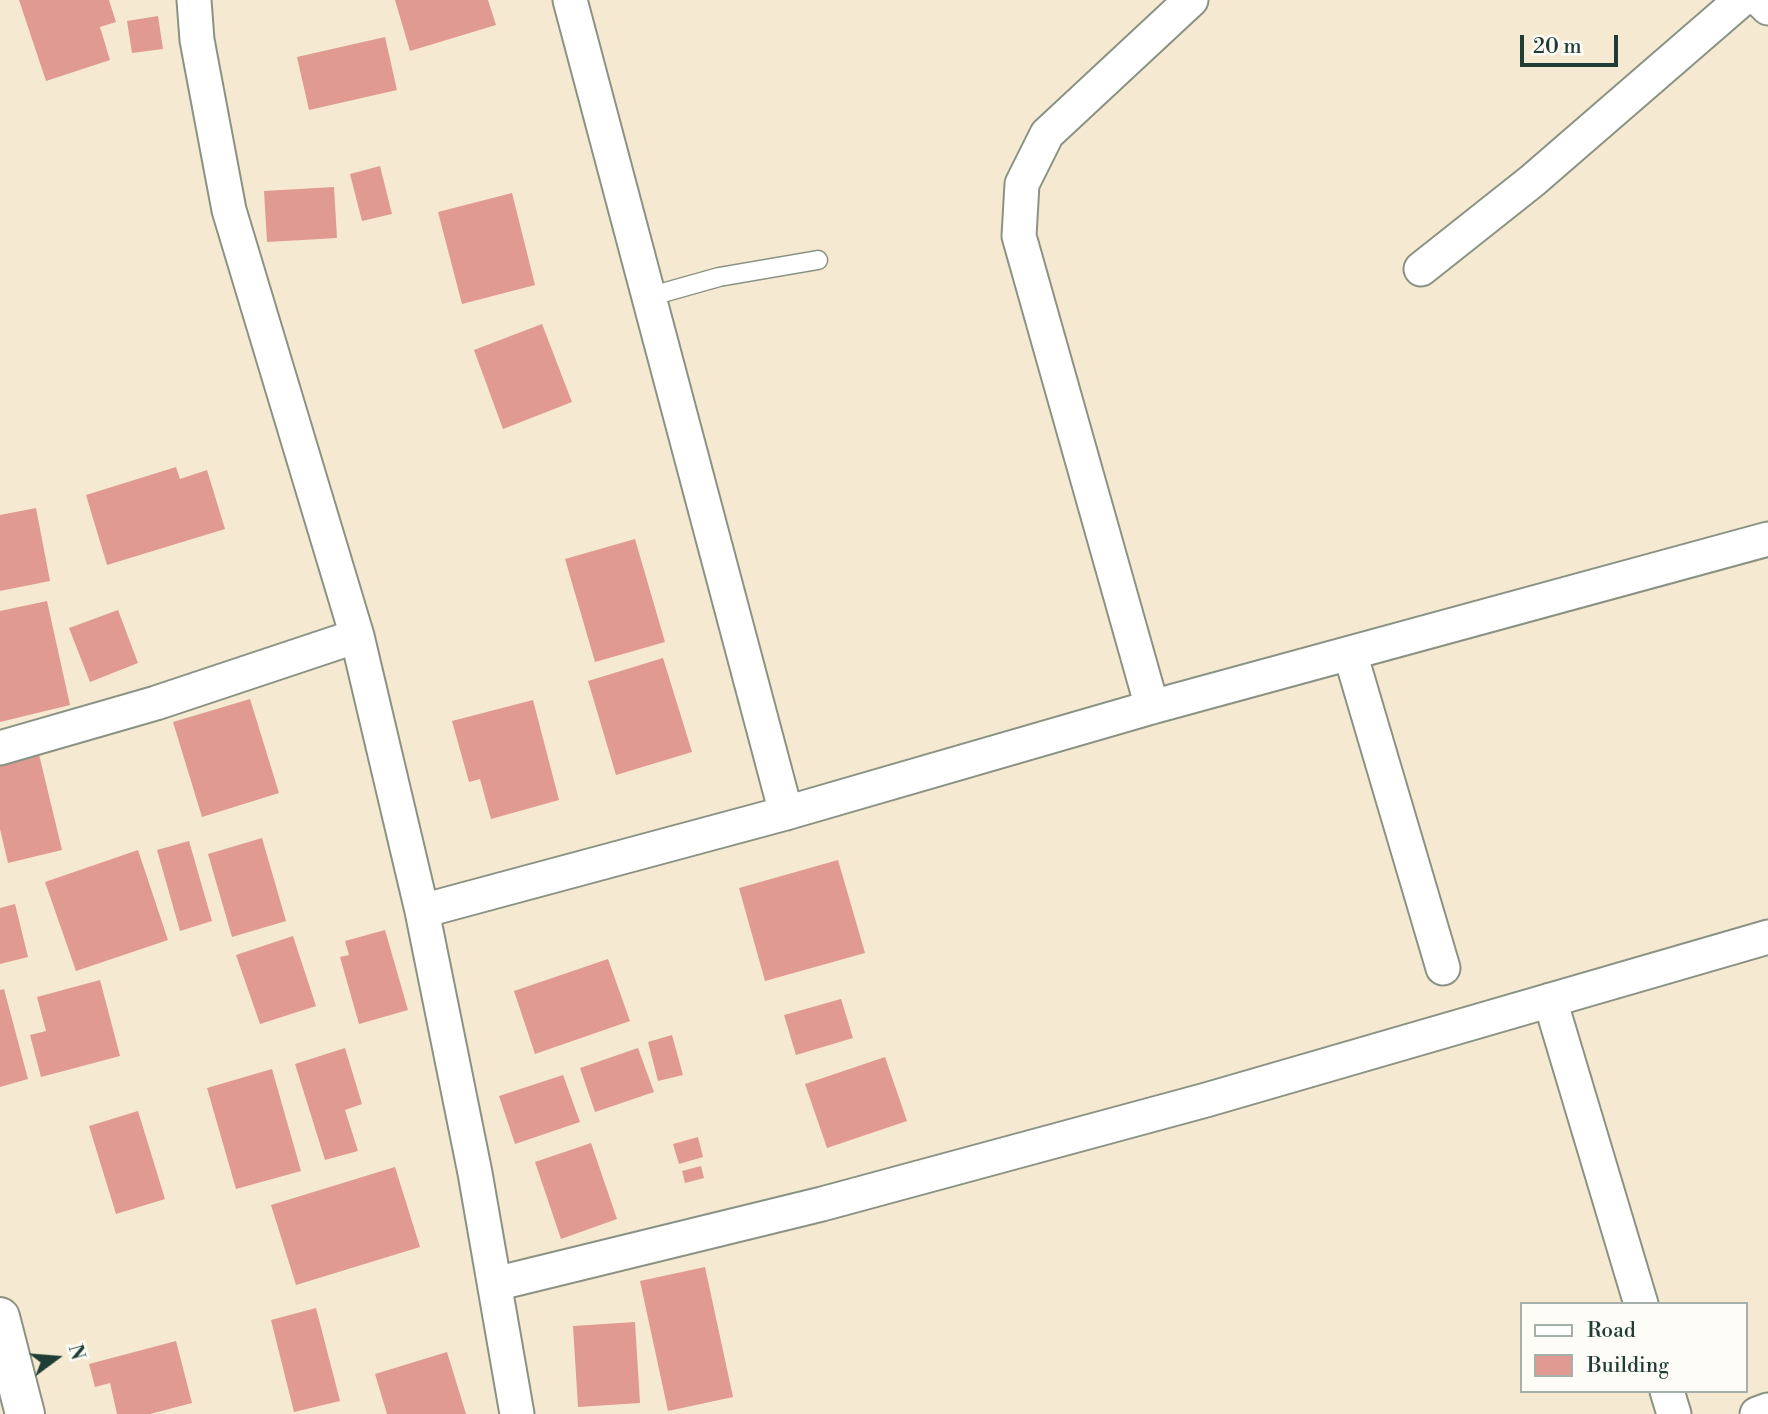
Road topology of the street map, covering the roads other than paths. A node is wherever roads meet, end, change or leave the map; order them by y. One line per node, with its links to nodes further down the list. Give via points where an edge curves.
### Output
1 (194, 0): 11 (street, via 197,40 229,210)
2 (570, 0): 9 (street)
3 (1191, 0): 13 (street, via 1047,134 1022,184 1019,236)
4 (1741, 0): 8 (street, via 1532,181)
5 (1760, 0): 6 (street)
6 (1768, 8)
7 (818, 260): 9 (lane, via 719,277)
8 (1421, 269)
9 (648, 297): 15 (street)
10 (1768, 539): 12 (street)
11 (357, 636): 14 (street, via 156,703); 16 (street)
12 (1350, 653): 13 (street); 18 (street)
13 (1152, 706): 15 (street)
14 (0, 748)
15 (786, 813): 16 (street)
16 (422, 911): 20 (street)
17 (1768, 937): 19 (street)
18 (1443, 968)
19 (1550, 1000): 20 (street, via 1206,1100 835,1200); 21 (street)
20 (495, 1284): 26 (street)
21 (1640, 1302)
22 (0, 1317): 25 (street)
23 (1668, 1393): 27 (street)
24 (1768, 1410): 28 (street)
25 (25, 1414)
26 (517, 1414)
27 (1674, 1414)
28 (1757, 1414)

